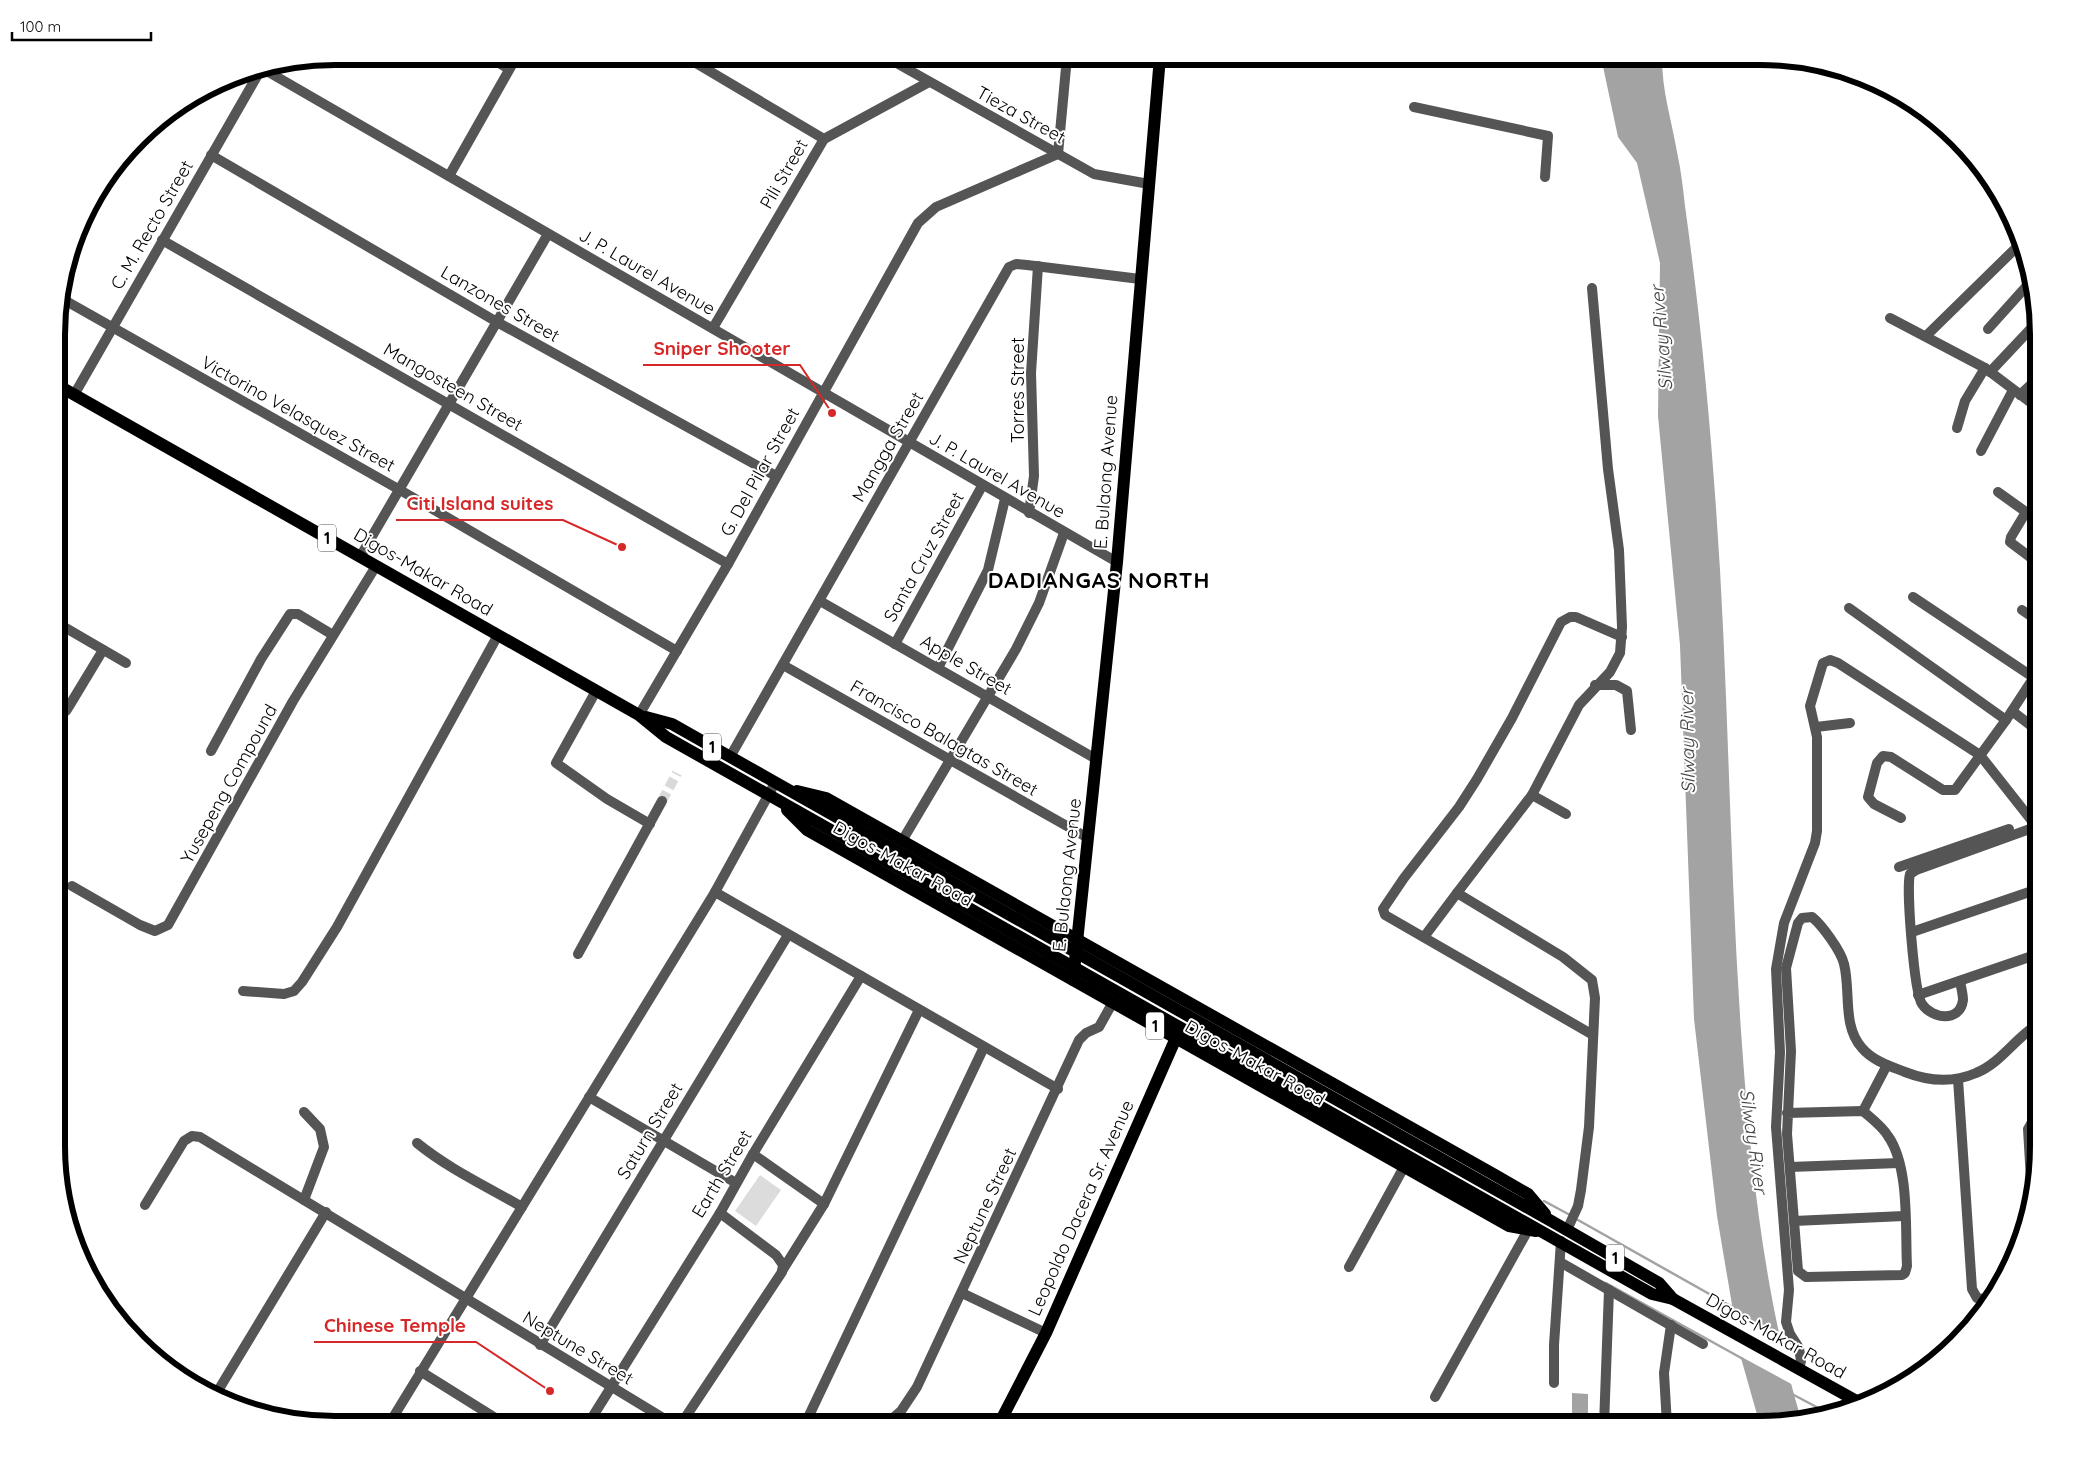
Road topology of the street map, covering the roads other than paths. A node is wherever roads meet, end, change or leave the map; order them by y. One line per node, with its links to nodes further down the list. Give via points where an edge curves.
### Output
1 (502, 65): 7 (street)
2 (511, 65): 7 (street)
3 (699, 65): 12 (street)
4 (900, 65): 10 (street, Tieza Street)
5 (1066, 65): 13 (street)
6 (1159, 65): 17 (main road, E. Bulaong Avenue)
7 (509, 69): 15 (street)
8 (270, 73): 15 (street, J. P. Laurel Avenue)
9 (257, 76): 14 (street, C. M. Recto Street)
10 (929, 82): 12 (street, Pili Street); 13 (street, Tieza Street)
11 (1414, 107): 16 (street, via 1548,136)
12 (824, 139): 29 (street, Pili Street)
13 (1058, 154): 17 (street, Tieza Street, via 1094,174); 36 (street, G. Del Pilar Street, via 936,207 922,217)
14 (210, 156): 19 (street, C. M. Recto Street); 27 (street, Lanzones Street)
15 (449, 176): 18 (street, J. P. Laurel Avenue)
16 (1545, 176)
17 (1149, 184): 22 (main road, E. Bulaong Avenue)
18 (548, 234): 27 (street); 29 (street, J. P. Laurel Avenue)
19 (162, 240): 28 (street, C. M. Recto Street); 40 (street, Mangosteen Street)
20 (2016, 247): 32 (street)
21 (1038, 266): 22 (street, Mangga Street); 42 (street, Mangga Street, via 1016,264 1010,267); 51 (street, Torres Street, via 1030,373 1034,476)
22 (1140, 279): 55 (main road, E. Bulaong Avenue)
23 (2026, 287): 30 (street)
24 (1592, 288): 66 (street, via 1608,469 1619,550)
25 (67, 302): 28 (street, Victorino Velasquez Street)
26 (1890, 318): 32 (street)
27 (497, 322): 40 (street); 44 (street, Lanzones Street)
28 (112, 328): 38 (street, C. M. Recto Street); 46 (street, Victorino Velasquez Street)
29 (713, 328): 36 (street, J. P. Laurel Avenue)
30 (1988, 329)
31 (2030, 329): 33 (street)
32 (1926, 336): 33 (street)
33 (1988, 370): 37 (street); 41 (street, via 1965,401)
34 (2030, 384): 37 (street)
35 (65, 390): 38 (main road, Digos-Makar Road / 1)
36 (823, 392): 42 (street, J. P. Laurel Avenue); 44 (street, G. Del Pilar Street)
37 (2017, 393): 39 (street); 43 (street)
38 (74, 395): 53 (main road, Digos-Makar Road / 1)
39 (2030, 402)
40 (450, 403): 46 (street); 56 (street, Mangosteen Street)
41 (1957, 428)
42 (909, 443): 45 (street, J. P. Laurel Avenue); 59 (street, Mangga Street)
43 (1980, 451)
44 (776, 476): 56 (street, G. Del Pilar Street)
45 (982, 486): 48 (street, J. P. Laurel Avenue); 67 (street, Santa Cruz Street)
46 (400, 490): 53 (street); 69 (street, Victorino Velasquez Street)
47 (1998, 492): 50 (street)
48 (1005, 500): 51 (street, J. P. Laurel Avenue); 72 (street, via 988,570)
49 (2030, 511): 50 (street)
50 (2026, 512): 54 (street, via 2010,542)
51 (1029, 513): 52 (street, J. P. Laurel Avenue)
52 (1064, 533): 55 (street, J. P. Laurel Avenue); 77 (street, via 1039,602 1016,649)
53 (360, 557): 57 (main road, Digos-Makar Road / 1)
54 (2030, 557)
55 (1117, 562): 89 (main road, E. Bulaong Avenue)
56 (728, 564): 69 (street, G. Del Pilar Street)
57 (376, 566): 64 (street, Yusepeng Compound); 65 (main road, Digos-Makar Road / 1)
58 (1913, 597): 73 (street)
59 (820, 601): 67 (street, Apple Street); 71 (street, Mangga Street)
60 (1849, 608): 81 (street)
61 (2022, 610): 62 (street)
62 (2030, 616)
63 (65, 628): 68 (street)
64 (332, 635): 86 (street, via 298,614 290,614 261,659); 103 (street, Yusepeng Compound, via 168,925 155,931 140,925)
65 (498, 636): 76 (main road, Digos-Makar Road / 1); 116 (street, via 337,927 302,982 294,991 284,994)
66 (1622, 637): 75 (street, via 1616,664); 109 (street, via 1576,617 1565,618 1556,629 1512,718 1477,779 1383,905 1385,915)
67 (895, 644): 72 (street, Apple Street)
68 (103, 650): 70 (street); 78 (street)
69 (677, 651): 80 (street, G. Del Pilar Street)
70 (126, 664)
71 (784, 666): 88 (street, Mangga Street); 90 (street, Francisco Balagtas Street)
72 (938, 668): 77 (street, Apple Street)
73 (2030, 670)
74 (2030, 683): 79 (street)
75 (1595, 686): 85 (street, via 1616,685 1627,691); 92 (street, via 1579,705)
76 (596, 691): 80 (main road, Digos-Makar Road / 1); 97 (street, via 556,763)
77 (987, 696): 89 (street, Apple Street); 90 (street)
78 (65, 711)
79 (2012, 711): 81 (street); 83 (street)
80 (639, 715): 88 (main road, Digos-Makar Road / 1, via 672,724); 91 (main road, Digos-Makar Road / 1, via 666,737)
81 (2006, 720): 87 (street)
82 (1850, 723): 84 (street)
83 (2030, 725)
84 (1816, 727): 87 (street, via 1810,706 1821,666 1830,660); 163 (street, via 1816,838 1784,923 1776,969 1780,1052 1776,1127 1789,1290 1786,1322 1800,1348 1801,1361)
85 (1631, 730)
86 (211, 751)
87 (1980, 755): 95 (street); 96 (street, via 1958,787 1948,792 1892,757 1883,756 1868,797 1874,804)
88 (730, 757): 91 (main road, Digos-Makar Road / 1)
89 (1096, 759): 100 (main road, E. Bulaong Avenue)
90 (949, 760): 100 (street, Francisco Balagtas Street); 101 (street)
91 (776, 791): 101 (main road, Digos-Makar Road / 1, via 826,798); 104 (street); 114 (main road, Digos-Makar Road / 1, via 808,830); 149 (main road, Digos-Makar Road / 1)
92 (1532, 795): 94 (street); 106 (street)
93 (662, 801): 97 (street)
94 (1566, 814)
95 (2030, 815)
96 (1901, 818)
97 (650, 824): 111 (street)
98 (2030, 824): 102 (street)
99 (2030, 824): 107 (street, via 1912,872 1909,880)
100 (1088, 838): 110 (main road, E. Bulaong Avenue)
101 (902, 841): 110 (main road, Digos-Makar Road / 1)
102 (1899, 867)
103 (72, 886)
104 (715, 892): 108 (street); 128 (street)
105 (2030, 892): 107 (street)
106 (1457, 893): 109 (street); 122 (street, via 1587,974 1592,980 1595,998)
107 (1912, 932): 117 (street)
108 (788, 934): 113 (street); 133 (street, Saturn Street)
109 (1424, 937): 122 (street)
110 (1079, 940): 114 (main road, E. Bulaong Avenue); 119 (main road, Digos-Makar Road / 1)
111 (578, 954)
112 (2030, 957): 115 (street)
113 (861, 976): 120 (street); 135 (street, Earth Street)
114 (1073, 980): 118 (main road, Digos-Makar Road / 1)
115 (1960, 981): 117 (street); 117 (street, via 1963,1000 1954,1014 1934,1015 1924,1007)
116 (243, 991)
117 (1918, 995)
118 (1112, 1002): 123 (main road, Digos-Makar Road / 1); 127 (street, Neptune Street, via 1099,1027 1080,1040)
119 (1191, 1004): 123 (main road, Leopoldo Dacera Sr. Avenue); 149 (main road, Digos-Makar Road / 1, via 1528,1194)
120 (919, 1010): 124 (street); 142 (street)
121 (2030, 1030): 126 (street, via 1989,1067)
122 (1593, 1034): 151 (street, via 1589,1127 1581,1190 1578,1206)
123 (1176, 1038): 138 (main road, Digos-Makar Road / 1); 160 (main road, Leopoldo Dacera Sr. Avenue)
124 (984, 1047): 127 (street); 175 (street)
125 (1887, 1065): 126 (street, via 1925,1078); 129 (street); 131 (street, via 1872,1057 1856,1039 1849,1012 1845,966 1840,953 1815,919 1809,916 1802,918 1786,968 1791,1051)
126 (1958, 1079): 158 (street, via 1972,1289 1976,1298)
127 (1058, 1089): 156 (street, Neptune Street)
128 (589, 1097): 133 (street); 144 (street)
129 (1864, 1111): 131 (street); 137 (street, via 1889,1136)
130 (304, 1112): 141 (street, via 320,1128 324,1147)
131 (1787, 1113): 139 (street)
132 (2030, 1126): 136 (street)
133 (664, 1140): 140 (street); 162 (street, Saturn Street)
134 (417, 1143): 144 (street, via 466,1177)
135 (753, 1154): 140 (street, Earth Street); 142 (street)
136 (2030, 1154)
137 (1899, 1163): 139 (street); 147 (street)
138 (1404, 1167): 150 (main road, Digos-Makar Road / 1, via 1509,1226); 153 (street)
139 (1790, 1167): 148 (street)
140 (736, 1183): 146 (street, Earth Street)
141 (304, 1200): 143 (street, Neptune Street, via 196,1136 184,1141); 145 (street, Neptune Street)
142 (824, 1204): 154 (street)
143 (145, 1205)
144 (522, 1207): 157 (street)
145 (326, 1212): 157 (street, Neptune Street); 167 (street)
146 (720, 1213): 154 (street, via 776,1255 783,1265); 166 (street, Earth Street)
147 (1904, 1216): 148 (street); 148 (street, via 1907,1266 1900,1276 1801,1275 1797,1268)
148 (1794, 1222)
149 (1549, 1227): 150 (main road, Digos-Makar Road / 1); 151 (main road, Digos-Makar Road / 1)
150 (1528, 1230): 168 (street)
151 (1564, 1236): 152 (street); 163 (main road, Digos-Makar Road / 1, via 1652,1294 1673,1299)
152 (1560, 1262): 155 (street); 165 (street)
153 (1349, 1267)
154 (782, 1272): 174 (street)
155 (1609, 1290): 159 (street); 178 (street)
156 (962, 1293): 160 (street); 176 (street, Neptune Street, via 917,1387)
157 (466, 1298): 162 (street, Neptune Street); 164 (street)
158 (1982, 1299)
159 (1671, 1325): 161 (street); 179 (street, via 1664,1373)
160 (1046, 1333): 177 (main road, Leopoldo Dacera Sr. Avenue)
161 (1703, 1344)
162 (540, 1345): 166 (street, Neptune Street)
163 (1796, 1367): 169 (main road, Digos-Makar Road / 1)
164 (420, 1371): 170 (street); 171 (street)
165 (1554, 1383)
166 (610, 1387): 172 (street, Earth Street); 173 (street, Neptune Street)
167 (219, 1389)
168 (1435, 1397)
169 (1853, 1399)
170 (394, 1416)
171 (492, 1416)
172 (593, 1416)
173 (659, 1416)
174 (686, 1416)
175 (809, 1416)
176 (895, 1416)
177 (1003, 1416)
178 (1604, 1416)
179 (1666, 1416)

